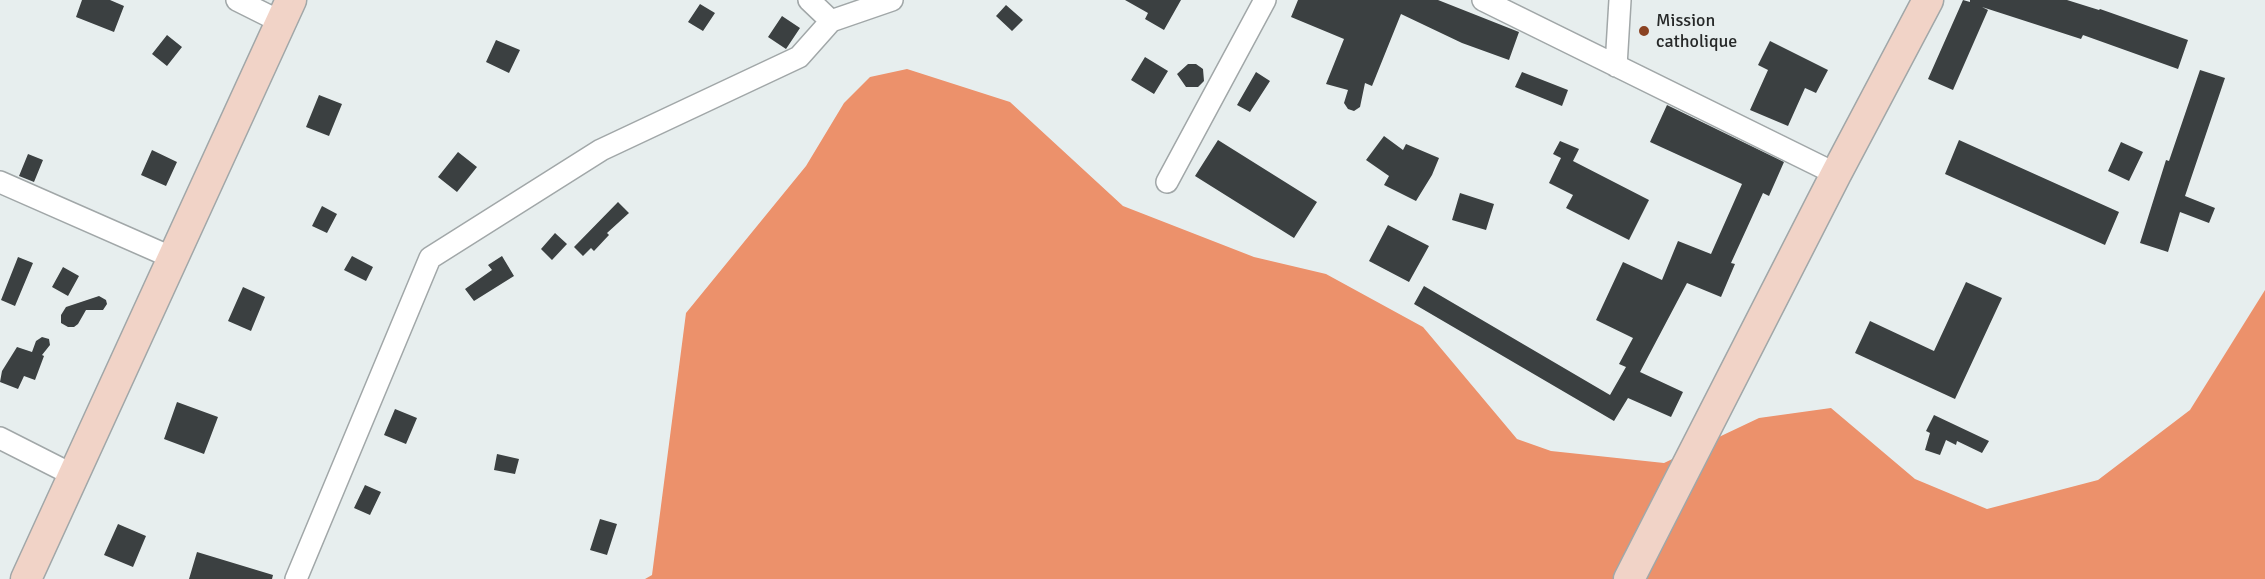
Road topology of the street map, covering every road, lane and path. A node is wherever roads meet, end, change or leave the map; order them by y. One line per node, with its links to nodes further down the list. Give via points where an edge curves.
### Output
1 (237, 0): 8 (street)
2 (809, 0): 9 (street)
3 (892, 0): 9 (street)
4 (1265, 0): 13 (street)
5 (1483, 0): 10 (street)
6 (1620, 0): 10 (street)
7 (1928, 0): 11 (street)
8 (286, 11): 14 (street)
9 (831, 21): 18 (street, via 799,57 601,150 430,258)
10 (1616, 66): 11 (street)
11 (1836, 174): 19 (street)
12 (0, 182): 14 (street)
13 (1167, 182)
14 (173, 258): 16 (street)
15 (0, 438): 16 (street)
16 (73, 475): 17 (street)
17 (26, 579)
18 (296, 579)
19 (1629, 579)

